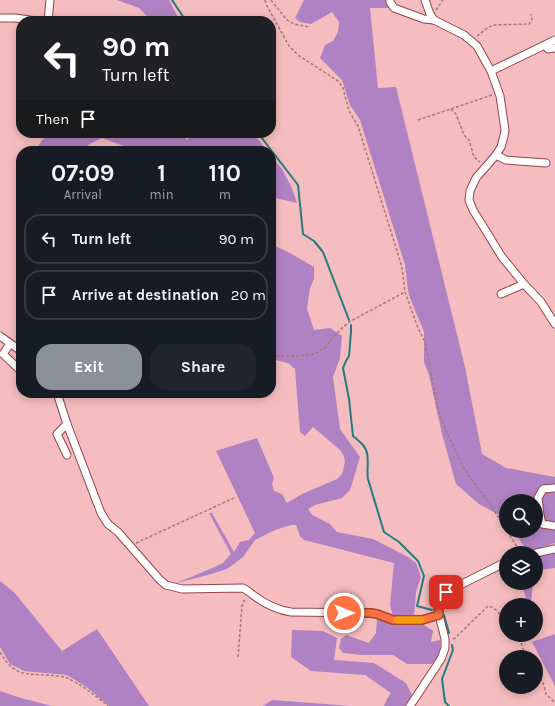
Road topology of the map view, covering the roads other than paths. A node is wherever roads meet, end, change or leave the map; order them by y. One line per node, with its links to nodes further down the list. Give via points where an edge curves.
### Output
1 (50, 0): 4 (street)
2 (390, 0): 7 (street, via 394,8)
3 (425, 0): 7 (street)
4 (48, 16)
5 (0, 18): 6 (street)
6 (16, 18)
7 (434, 20): 11 (street, via 464,35 477,46)
8 (555, 40): 9 (street)
9 (545, 45): 10 (street, via 548,49); 11 (street)
10 (555, 48)
11 (491, 71): 12 (street, via 499,93 505,130)
12 (496, 155): 13 (street, via 506,160); 14 (street, via 476,178 469,200 502,257)
13 (546, 163)
14 (524, 284): 15 (street); 16 (street, via 541,302)
15 (501, 294)
16 (555, 324)
17 (0, 336): 18 (street)
18 (10, 344): 19 (street); 20 (street, via 3,354)
19 (16, 348)
20 (16, 366)
21 (59, 398): 22 (street)
22 (67, 424): 23 (street, via 57,434); 29 (street, via 105,520 166,585 182,589 243,588 281,611 371,613 393,620 422,620)
23 (67, 455)
24 (555, 488): 25 (street, via 543,489 538,498 542,524)
25 (555, 526)
26 (555, 549): 27 (street)
27 (543, 552)
28 (499, 566): 29 (street, via 446,592 440,602)
29 (439, 615): 30 (street, via 445,648 441,659)
30 (410, 706)

